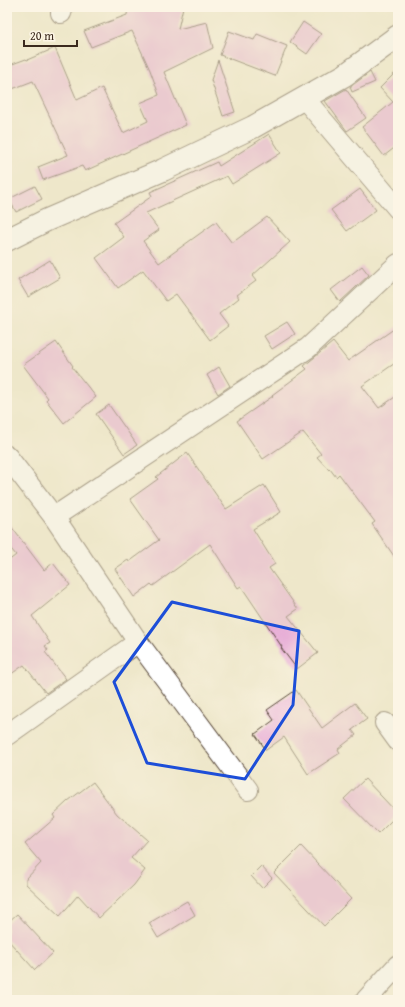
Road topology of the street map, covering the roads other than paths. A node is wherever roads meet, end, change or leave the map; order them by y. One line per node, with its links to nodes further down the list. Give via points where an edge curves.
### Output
1 (398, 36): 2 (street, via 344,75)
2 (304, 98): 3 (street); 4 (street, via 253,127)
3 (398, 209)
4 (7, 240)
5 (398, 264): 7 (street, via 308,348)
6 (7, 456): 7 (street)
7 (54, 517): 8 (street)
8 (138, 642): 10 (street); 12 (street)
9 (385, 723): 11 (street)
10 (7, 735)
11 (398, 741)
12 (248, 790)
13 (398, 965): 14 (street)
14 (366, 1000)

